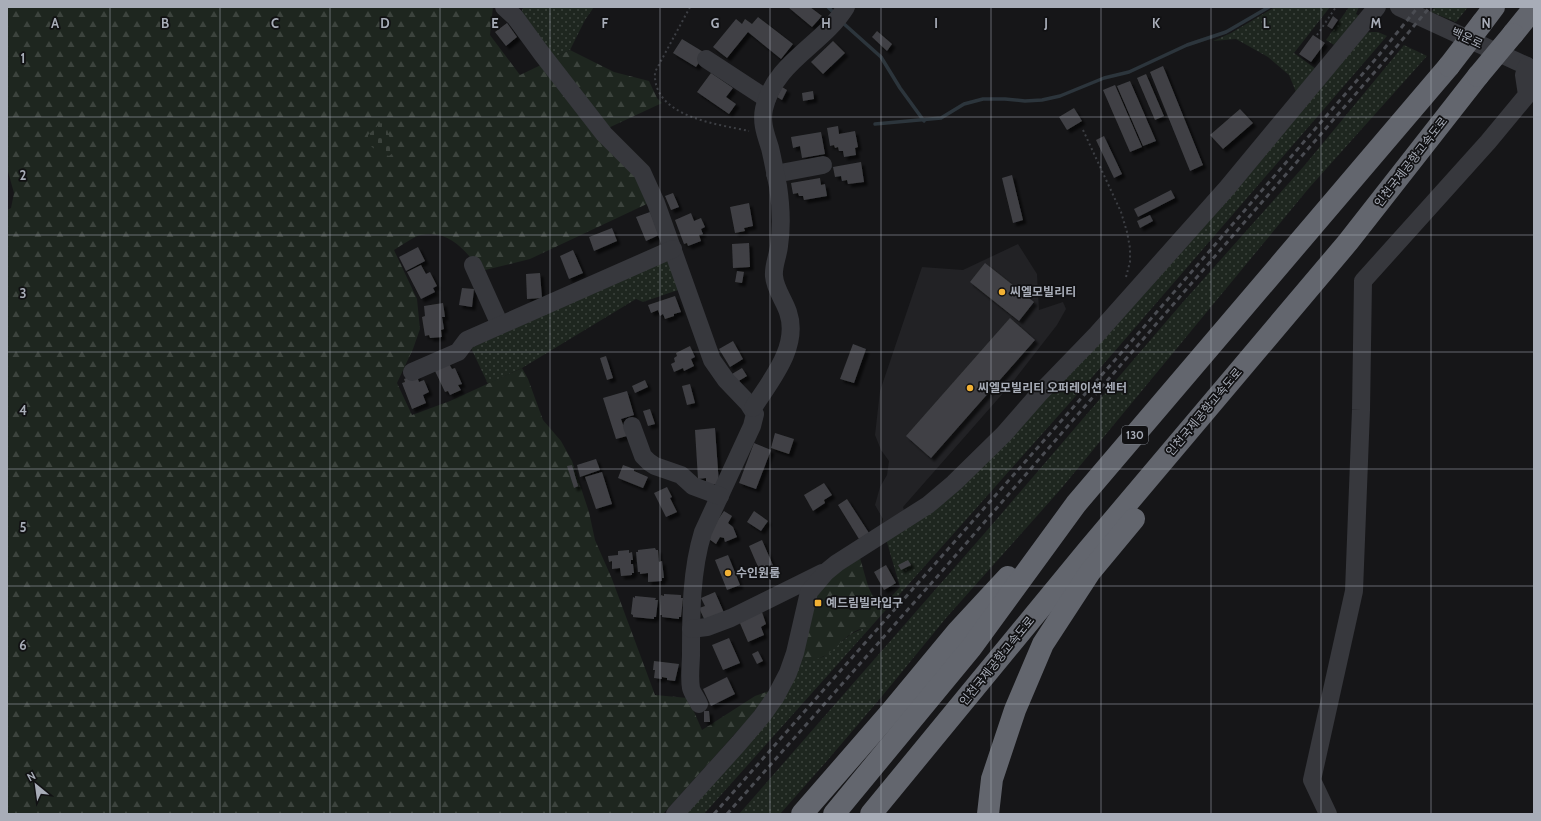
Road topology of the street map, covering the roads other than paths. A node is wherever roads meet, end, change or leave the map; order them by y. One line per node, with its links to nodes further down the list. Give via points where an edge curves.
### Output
1 (846, 7): 9 (street, via 831,27 787,66)
2 (1377, 7): 21 (street, via 1227,188 1004,434 940,495)
3 (1399, 7): 8 (street, 백운로)
4 (1534, 8): 12 (highway, 인천국제공항고속도로, bridge)
5 (510, 9): 13 (street, via 604,134 642,172)
6 (1488, 15): 20 (highway, 130, bridge, via 1449,66)
7 (706, 59): 9 (street)
8 (1530, 68): 29 (street, via 1524,75 1527,95 1363,281 1354,591 1312,780)
9 (767, 99): 11 (street, via 763,119)
10 (822, 165): 11 (street)
11 (775, 174): 17 (street, via 781,218 774,275 789,313 791,333 785,354)
12 (1348, 242): 27 (highway, 인천국제공항고속도로, via 1088,550); 28 (highway, via 1258,366 1090,572 1043,644 1016,710 992,780)
13 (673, 249): 15 (street); 17 (street, via 712,360 726,380)
14 (473, 265): 15 (street)
15 (500, 325): 16 (street, via 464,334 458,352)
16 (412, 372)
17 (752, 408): 19 (street, via 755,414 752,426)
18 (632, 426): 19 (street, via 643,456 649,462 681,475 693,486)
19 (720, 496): 22 (street, via 700,542)
20 (1076, 504): 25 (highway, via 957,632); 26 (highway, 130, via 971,648)
21 (826, 572): 22 (street, via 731,618 707,627); 24 (street, via 810,592 795,653 776,696 739,743)
22 (691, 629): 23 (street, via 691,688)
23 (699, 704)
24 (675, 814)
25 (802, 814)
26 (834, 814)
27 (871, 814)
28 (988, 814)
29 (1328, 814)

